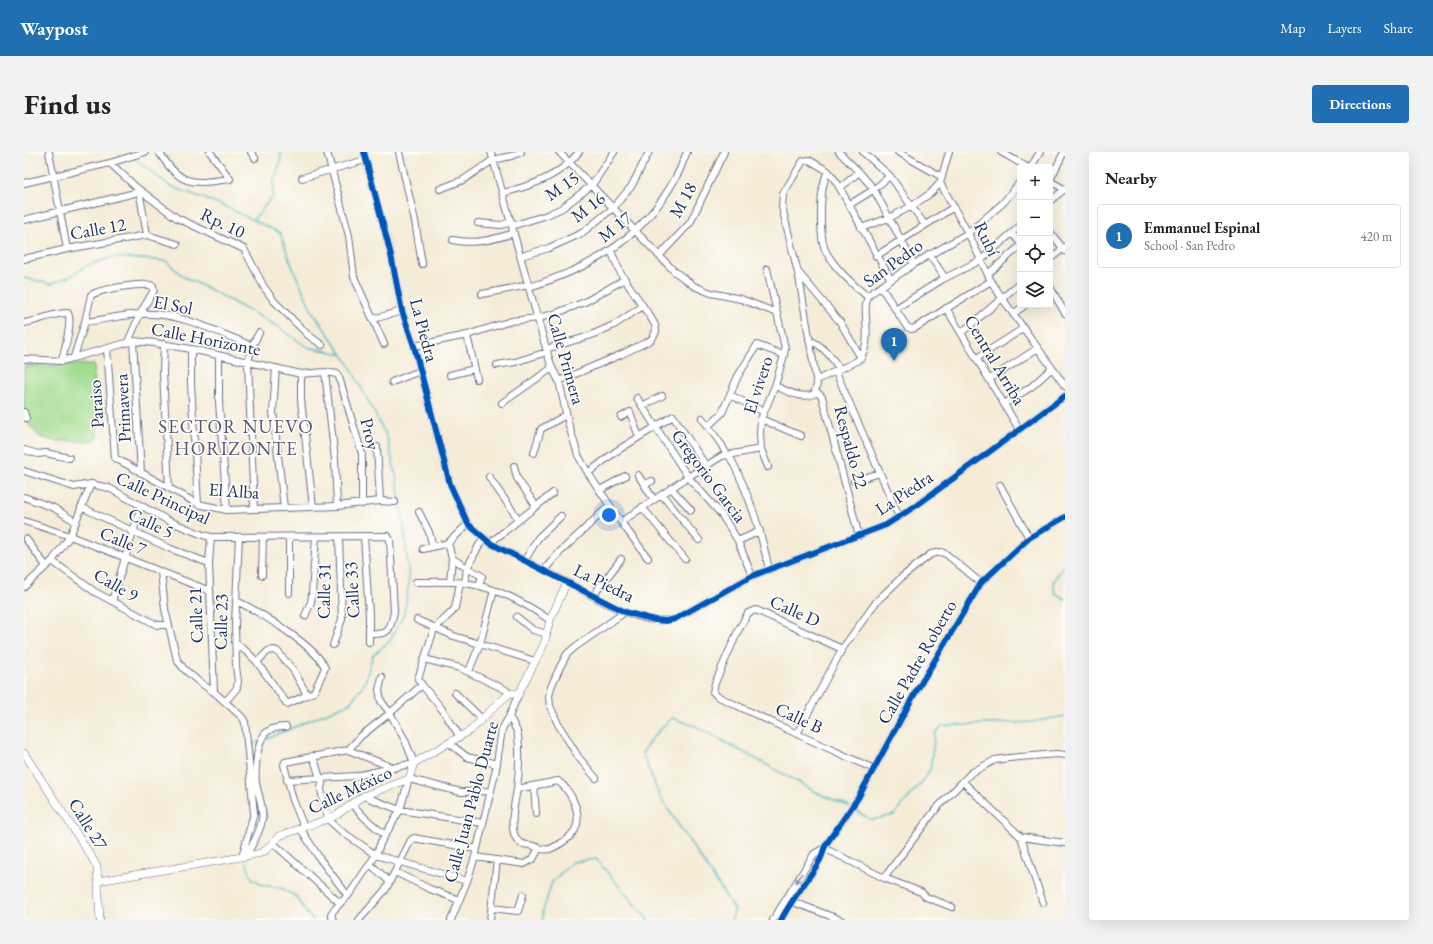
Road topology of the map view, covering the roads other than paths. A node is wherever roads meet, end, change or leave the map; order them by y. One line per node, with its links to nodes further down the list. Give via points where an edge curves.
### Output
1 (49, 152): 34 (street)
2 (145, 152): 26 (street)
3 (159, 152): 4 (street, via 179,177 185,180 204,183 230,179)
4 (210, 152)
5 (251, 152): 24 (street)
6 (327, 152): 30 (street)
7 (399, 152): 82 (street)
8 (491, 152): 25 (street, Calle Primera)
9 (521, 152): 25 (street)
10 (559, 152): 27 (street)
11 (579, 152): 27 (street)
12 (614, 152): 40 (street, M 15)
13 (649, 152): 52 (street, M 16, via 631,187)
14 (687, 152): 61 (street, M 17, via 677,177 653,214)
15 (724, 152): 77 (street, M 18, via 690,223)
16 (839, 152): 32 (street)
17 (864, 152): 35 (street)
18 (898, 152): 37 (street)
19 (949, 152): 37 (street)
20 (1001, 152): 28 (street)
21 (1040, 152): 29 (street)
22 (1064, 152): 33 (street)
23 (364, 156): 30 (street); 102 (street, La Piedra, via 391,255)
24 (255, 158)
25 (494, 160): 43 (street, via 465,179); 47 (street, Calle Primera)
26 (110, 163): 34 (street); 45 (street, Rp. 10)
27 (570, 163): 40 (street); 47 (street, via 547,179)
28 (1022, 164)
29 (1033, 164)
30 (332, 169): 36 (street); 108 (street, via 349,236 354,277)
31 (828, 171): 42 (street); 85 (street, via 809,160 803,161 783,194 782,207); 96 (street, via 822,188 820,226 824,247 851,284)
32 (859, 172): 42 (street); 46 (street)
33 (1053, 174)
34 (54, 175): 39 (street); 53 (street)
35 (890, 176): 46 (street); 50 (street)
36 (302, 178)
37 (941, 180): 50 (street, via 931,193); 51 (street, Rubí)
38 (1053, 182): 44 (street)
39 (24, 183)
40 (592, 185): 52 (street); 57 (street, M 15, via 562,208)
41 (1017, 186): 63 (street, San Pedro, via 1003,203)
42 (840, 188): 49 (street)
43 (440, 189)
44 (1065, 189): 48 (street)
45 (139, 190): 53 (street, via 136,193); 65 (street); 119 (street, Rp. 10, via 177,218 244,249 274,301 308,335)
46 (873, 190): 49 (street); 54 (street)
47 (503, 194): 57 (street, Calle Primera)
48 (1051, 200)
49 (849, 205): 59 (street)
50 (912, 206): 54 (street); 58 (street)
51 (954, 207): 58 (street); 63 (street, Rubí)
52 (614, 208): 61 (street); 76 (street, M 16, via 582,233 549,248)
53 (60, 212): 55 (street); 72 (street)
54 (889, 218): 59 (street); 68 (street)
55 (24, 220)
56 (478, 223): 57 (street, M 15)
57 (512, 224): 62 (street, Calle Primera)
58 (925, 225): 68 (street)
59 (861, 228): 78 (street)
60 (1017, 229): 64 (street)
61 (636, 231): 74 (street, M 17); 77 (street)
62 (514, 233): 67 (street, via 485,241); 76 (street, Calle Primera)
63 (968, 233): 75 (street, San Pedro); 81 (street, Rubí)
64 (1012, 233): 69 (street); 81 (street)
65 (148, 235): 70 (street, Calle 12); 72 (street, Calle 12)
66 (1053, 236): 73 (street)
67 (454, 240)
68 (902, 240): 78 (street); 83 (street)
69 (1017, 240)
70 (177, 244)
71 (1017, 248): 86 (street)
72 (67, 249): 80 (street, Calle 12)
73 (1064, 249): 79 (street)
74 (611, 251): 88 (street); 91 (street, M 17, via 575,271)
75 (930, 254): 83 (street, San Pedro); 87 (street)
76 (521, 256): 91 (street, Calle Primera)
77 (659, 256): 104 (street, via 694,286 711,293 741,299)
78 (876, 256): 89 (street)
79 (1053, 257)
80 (24, 259)
81 (981, 260): 86 (street, Rubí); 87 (street)
82 (422, 264)
83 (914, 264): 89 (street, San Pedro)
84 (767, 269): 104 (street, El vivero)
85 (798, 271): 115 (street); 129 (street, via 840,322)
86 (988, 274): 90 (street, Rubí)
87 (945, 278): 101 (street)
88 (625, 279): 98 (street); 107 (street, via 585,302)
89 (890, 280): 93 (street, San Pedro)
90 (991, 281): 97 (street, Rubí); 99 (street)
91 (529, 286): 95 (street, M 17); 107 (street, Calle Primera)
92 (1017, 286): 97 (street)
93 (881, 287): 96 (street, San Pedro); 101 (street)
94 (1053, 292): 103 (street)
95 (482, 294)
96 (868, 297): 129 (street, San Pedro, via 866,346)
97 (1002, 298): 106 (street, Rubí); 113 (street)
98 (644, 306): 125 (street, via 589,336); 148 (street, via 655,324 656,332 651,340)
99 (946, 308): 101 (street, via 911,329 907,328); 113 (street, Central Arriba)
100 (1022, 308): 106 (street)
101 (895, 309)
102 (402, 311): 108 (street); 121 (street, La Piedra)
103 (1065, 312)
104 (777, 313): 126 (street, El vivero, via 784,342)
105 (140, 314): 109 (street, El Sol); 109 (street, via 154,290 150,284 94,293 89,299); 116 (street); 120 (street, El Sol, via 170,316)
106 (1013, 314): 111 (street, Rubí)
107 (538, 318): 114 (street, via 511,321); 125 (street, Calle Primera)
108 (373, 319): 118 (street)
109 (85, 322): 128 (street)
110 (24, 323): 132 (street, via 68,313 70,317)
111 (1024, 328): 123 (street, Rubí); 130 (street)
112 (259, 333): 120 (street)
113 (961, 333): 130 (street, Central Arriba)
114 (467, 335): 121 (street); 138 (street)
115 (809, 340): 139 (street, via 827,351); 146 (street)
116 (131, 342): 117 (street, Calle Horizonte); 122 (street, Calle Horizonte); 181 (street, Primavera)
117 (164, 344): 124 (street, Calle Horizonte); 193 (street, via 163,373)
118 (384, 344)
119 (322, 345)
120 (252, 346): 133 (street)
121 (414, 346): 140 (street, La Piedra)
122 (107, 348): 128 (street, Calle Horizonte); 176 (street, Paraiso)
123 (1038, 348): 137 (street, Rubí); 147 (street)
124 (191, 350): 127 (street, Calle Horizonte); 202 (street)
125 (547, 350): 134 (street, via 515,362); 136 (street, Calle Primera)
126 (784, 355): 150 (street, El vivero); 153 (street, via 757,345 742,368)
127 (219, 356): 133 (street, Calle Horizonte); 213 (street, via 219,402)
128 (74, 357): 132 (street, Calle Horizonte)
129 (861, 358): 139 (street)
130 (977, 358): 147 (street, Central Arriba)
131 (24, 359): 132 (street, Calle Horizonte)
132 (62, 361)
133 (248, 362): 135 (street, Calle Horizonte); 212 (street)
134 (497, 365)
135 (276, 368): 142 (street, Calle Horizonte); 210 (street, via 273,412)
136 (552, 368): 148 (street, Calle Primera); 157 (street)
137 (1052, 368): 151 (street, Rubí); 158 (street, via 1031,387)
138 (474, 369): 144 (street); 145 (street)
139 (838, 370): 146 (street); 183 (street)
140 (420, 371): 149 (street); 223 (street, La Piedra, via 450,484)
141 (325, 372): 142 (street, Calle Horizonte); 143 (street, Calle Horizonte); 206 (street, via 335,460)
142 (301, 374): 209 (street, via 301,400)
143 (337, 374): 203 (street, Proy, via 362,454)
144 (450, 375)
145 (477, 379)
146 (817, 380): 152 (street)
147 (990, 380): 158 (street, Central Arriba)
148 (559, 381): 161 (street, Calle Primera)
149 (392, 382)
150 (775, 386): 152 (street, via 804,396 810,396); 160 (street, El vivero)
151 (1065, 386)
152 (816, 391): 228 (street, Respaldo 22, via 822,397)
153 (730, 395): 160 (street); 165 (street, via 722,413)
154 (662, 396): 159 (street)
155 (1065, 396): 167 (street, La Piedra)
156 (637, 398): 159 (street, Gregorio Garcia)
157 (502, 403)
158 (1004, 404): 167 (street, Central Arriba)
159 (642, 406): 166 (street, Gregorio Garcia)
160 (764, 412): 164 (street, El vivero)
161 (566, 415): 173 (street, via 541,429); 182 (street, Calle Primera, via 575,448)
162 (621, 417): 169 (street, via 630,412)
163 (702, 418): 165 (street)
164 (761, 419): 168 (street); 171 (street, El vivero)
165 (708, 426): 174 (street)
166 (655, 428): 169 (street); 178 (street, via 674,417); 187 (street, Gregorio Garcia)
167 (1018, 429): 217 (street, La Piedra)
168 (801, 436)
169 (639, 437): 182 (street)
170 (377, 447): 200 (street)
171 (761, 448): 174 (street); 179 (street, El vivero)
172 (24, 450): 175 (street)
173 (534, 453)
174 (728, 455): 178 (street); 225 (street, via 740,478)
175 (69, 458)
176 (115, 458): 181 (street, El Alba)
177 (514, 466): 207 (street, via 517,478)
178 (706, 466): 187 (street)
179 (768, 467)
180 (24, 471): 190 (street, Calle Principal, via 74,487)
181 (141, 473): 193 (street, El Alba)
182 (588, 473): 195 (street, Calle Primera)
183 (880, 473): 189 (street); 217 (street)
184 (638, 475): 191 (street)
185 (625, 476): 195 (street)
186 (489, 477): 219 (street)
187 (688, 477): 194 (street); 239 (street, Gregorio Garcia, via 721,514)
188 (652, 481): 191 (street)
189 (854, 481)
190 (91, 484): 205 (street, Calle Principal, via 109,488); 208 (street)
191 (644, 485): 199 (street)
192 (1000, 486): 236 (street)
193 (169, 488): 202 (street, El Alba)
194 (671, 488): 197 (street); 214 (street)
195 (600, 490): 204 (street, Calle Primera)
196 (553, 493): 207 (street)
197 (662, 494): 199 (street); 238 (street)
198 (24, 497): 221 (street, via 54,508)
199 (654, 500): 211 (street)
200 (380, 501): 201 (street, El Alba); 203 (street, El Alba)
201 (395, 502)
202 (198, 504): 213 (street, El Alba)
203 (362, 504): 206 (street, El Alba)
204 (610, 505): 222 (street, Calle Primera); 254 (street)
205 (141, 506): 224 (street); 229 (street, Calle Principal)
206 (337, 506): 209 (street, El Alba)
207 (536, 506): 219 (street)
208 (81, 507): 221 (street); 224 (street, Calle 5)
209 (313, 507): 210 (street, El Alba)
210 (284, 508): 212 (street, El Alba)
211 (642, 508): 222 (street); 248 (street)
212 (254, 509): 213 (street, El Alba)
213 (227, 510)
214 (691, 510)
215 (419, 512): 242 (street)
216 (561, 516): 249 (street, via 538,538)
217 (899, 517): 228 (street, La Piedra)
218 (1065, 517): 236 (street, Calle Padre Roberto)
219 (519, 520): 241 (street)
220 (24, 522): 226 (street, Calle 7)
221 (76, 522): 226 (street)
222 (621, 522): 247 (street, Calle Primera)
223 (468, 524): 235 (street, La Piedra); 240 (street)
224 (133, 531): 244 (street); 251 (street, Calle 5)
225 (760, 531): 239 (street); 255 (street)
226 (70, 536): 244 (street, Calle 7); 250 (street)
227 (364, 536): 234 (street, Calle Principal); 279 (street, Calle 33); 279 (street, Calle Principal, via 388,536 390,540 394,611 390,628 385,633)
228 (859, 536): 255 (street, La Piedra)
229 (211, 537): 230 (street, Calle Principal); 251 (street, Calle 21)
230 (239, 537): 231 (street, Calle Principal); 271 (street, Calle 23)
231 (263, 537): 232 (street, Calle Principal); 257 (street)
232 (289, 537): 233 (street, Calle Principal); 268 (street)
233 (316, 537): 234 (street, Calle Principal); 273 (street, via 311,602)
234 (339, 537): 284 (street, Calle 31, via 342,619)
235 (483, 538): 241 (street, La Piedra); 253 (street)
236 (1029, 538): 263 (street, Calle Padre Roberto)
237 (26, 539): 252 (street)
238 (699, 540)
239 (738, 541): 258 (street, Gregorio Garcia)
240 (448, 543): 242 (street); 245 (street)
241 (490, 543): 249 (street, La Piedra)
242 (433, 547): 243 (street)
243 (423, 549)
244 (126, 558): 256 (street, Calle 7); 270 (street)
245 (452, 558): 253 (street); 260 (street)
246 (621, 558): 269 (street)
247 (648, 558)
248 (685, 559)
249 (525, 560): 254 (street, La Piedra)
250 (52, 561): 252 (street); 270 (street, Calle 9)
251 (209, 563): 267 (street, Calle 21)
252 (46, 566): 265 (street)
253 (467, 568): 262 (street); 264 (street, via 482,576)
254 (544, 570): 261 (street, La Piedra)
255 (769, 570): 258 (street, La Piedra)
256 (161, 572): 267 (street, Calle 7); 277 (street, Calle 9)
257 (262, 575)
258 (752, 576): 272 (street, La Piedra, via 675,619 655,620)
259 (416, 582): 260 (street)
260 (450, 582): 262 (street)
261 (567, 582): 269 (street, La Piedra); 276 (street, Calle Juan Pablo Duarte)
262 (462, 583): 264 (street); 278 (street, via 455,608)
263 (981, 583): 285 (street, via 946,554 931,554 877,601); 313 (street, Calle Padre Roberto, via 914,695)
264 (479, 586): 266 (street)
265 (24, 587)
266 (494, 590): 276 (street, via 517,599); 283 (street)
267 (210, 591): 292 (street, Calle 21)
268 (289, 593)
269 (593, 596): 272 (street, La Piedra)
270 (112, 601): 277 (street, Calle 9, via 157,625)
271 (236, 601): 282 (street, Calle 23); 296 (street, via 303,644 323,662 325,668 314,692)
272 (625, 612): 315 (street, via 567,654 550,692 550,706 558,724 579,758)
273 (305, 616)
274 (517, 617): 280 (street, via 533,630)
275 (417, 620): 278 (street)
276 (550, 620): 280 (street, Calle Juan Pablo Duarte)
277 (168, 625): 292 (street, Calle 9, via 177,660 199,682)
278 (434, 629): 283 (street); 286 (street)
279 (369, 632): 281 (street, Calle 33)
280 (547, 634): 287 (street, Calle Juan Pablo Duarte)
281 (369, 642)
282 (235, 643): 288 (street); 298 (street, Calle 23, via 237,688)
283 (480, 644): 287 (street); 289 (street)
284 (333, 645)
285 (842, 650): 293 (street, Calle D, via 756,610 748,613 723,662); 303 (street)
286 (424, 659): 289 (street); 291 (street, via 418,679)
287 (535, 661): 297 (street, Calle Juan Pablo Duarte)
288 (257, 662): 296 (street, via 287,704); 296 (street, via 268,651 277,651 294,671)
289 (468, 671): 295 (street)
290 (382, 677): 299 (street, via 379,695)
291 (422, 685): 299 (street); 304 (street)
292 (214, 692): 298 (street, Calle 9)
293 (713, 692): 303 (street, Calle B)
294 (455, 693): 301 (street)
295 (510, 694): 297 (street); 301 (street, Calle México)
296 (307, 695)
297 (518, 695): 300 (street, Calle Juan Pablo Duarte)
298 (225, 702): 337 (street, Calle 9, via 242,717 246,727 254,813)
299 (390, 713): 306 (street); 310 (street, via 405,740)
300 (509, 717): 311 (street, Calle Juan Pablo Duarte, via 502,729); 320 (street, via 518,736)
301 (482, 719): 304 (street, Calle México)
302 (286, 727): 337 (street, via 270,729 260,739 255,766 262,819 259,832)
303 (797, 734): 313 (street, Calle B)
304 (460, 737): 305 (street, Calle México)
305 (450, 743): 310 (street, Calle México); 311 (street, via 467,757)
306 (348, 750): 309 (street); 312 (street)
307 (24, 753): 344 (street, Calle 27, via 91,856 97,867)
308 (1065, 755): 318 (street, via 995,760 971,773)
309 (312, 756): 314 (street); 317 (street, via 285,762)
310 (414, 764): 312 (street); 316 (street, Calle México)
311 (496, 764): 321 (street, Calle Juan Pablo Duarte)
312 (394, 768): 314 (street, via 356,776)
313 (874, 769): 334 (street, Calle Padre Roberto)
314 (322, 778): 317 (street); 326 (street, via 322,795)
315 (596, 778)
316 (409, 779): 321 (street, via 461,792); 322 (street, Calle México); 324 (street)
317 (287, 780): 328 (street)
318 (962, 782): 330 (street); 343 (street, via 936,809)
319 (534, 786): 320 (street); 325 (street); 333 (street, via 558,782 564,786 574,803 577,817 576,828 567,838 551,849)
320 (517, 789): 333 (street, via 513,823 515,836 519,842)
321 (491, 791): 327 (street, Calle Juan Pablo Duarte)
322 (363, 796): 323 (street, Calle México); 324 (street)
323 (352, 804): 326 (street, Calle México); 329 (street)
324 (400, 810): 327 (street); 329 (street)
325 (536, 814)
326 (328, 819): 328 (street, Calle México); 336 (street)
327 (483, 823): 335 (street, Calle Juan Pablo Duarte)
328 (302, 828): 331 (street, Calle México, via 279,836); 348 (street, via 320,859)
329 (385, 835): 336 (street)
330 (1021, 836): 332 (street); 351 (street)
331 (273, 843): 337 (street, Calle México, via 266,850); 352 (street)
332 (1065, 843)
333 (539, 848): 339 (street, via 533,859 524,864)
334 (824, 848): 343 (street); 350 (street, Calle Padre Roberto, via 814,854)
335 (477, 849): 338 (street, Calle Juan Pablo Duarte); 340 (street, via 414,838)
336 (376, 855): 340 (street); 341 (street)
337 (245, 856): 344 (street, Calle México)
338 (475, 857): 339 (street); 345 (street, Calle Juan Pablo Duarte)
339 (497, 860): 354 (street)
340 (399, 862): 342 (street); 345 (street)
341 (370, 864): 346 (street); 348 (street)
342 (395, 872): 346 (street); 349 (street, via 430,890)
343 (884, 878): 353 (street)
344 (98, 881): 358 (street, Calle 27)
345 (467, 881): 349 (street, Calle Juan Pablo Duarte)
346 (390, 882): 357 (street)
347 (523, 895): 354 (street, via 518,911)
348 (348, 896): 352 (street)
349 (459, 900): 359 (street, Calle Juan Pablo Duarte)
350 (788, 900): 356 (street); 361 (street); 362 (street)
351 (1043, 902)
352 (340, 903): 355 (street)
353 (952, 907)
354 (492, 908): 360 (street)
355 (332, 917)
356 (824, 917): 363 (street)
357 (363, 919)
358 (100, 920)
359 (451, 920)
360 (490, 920)
361 (773, 920)
362 (781, 920)
363 (842, 920)

